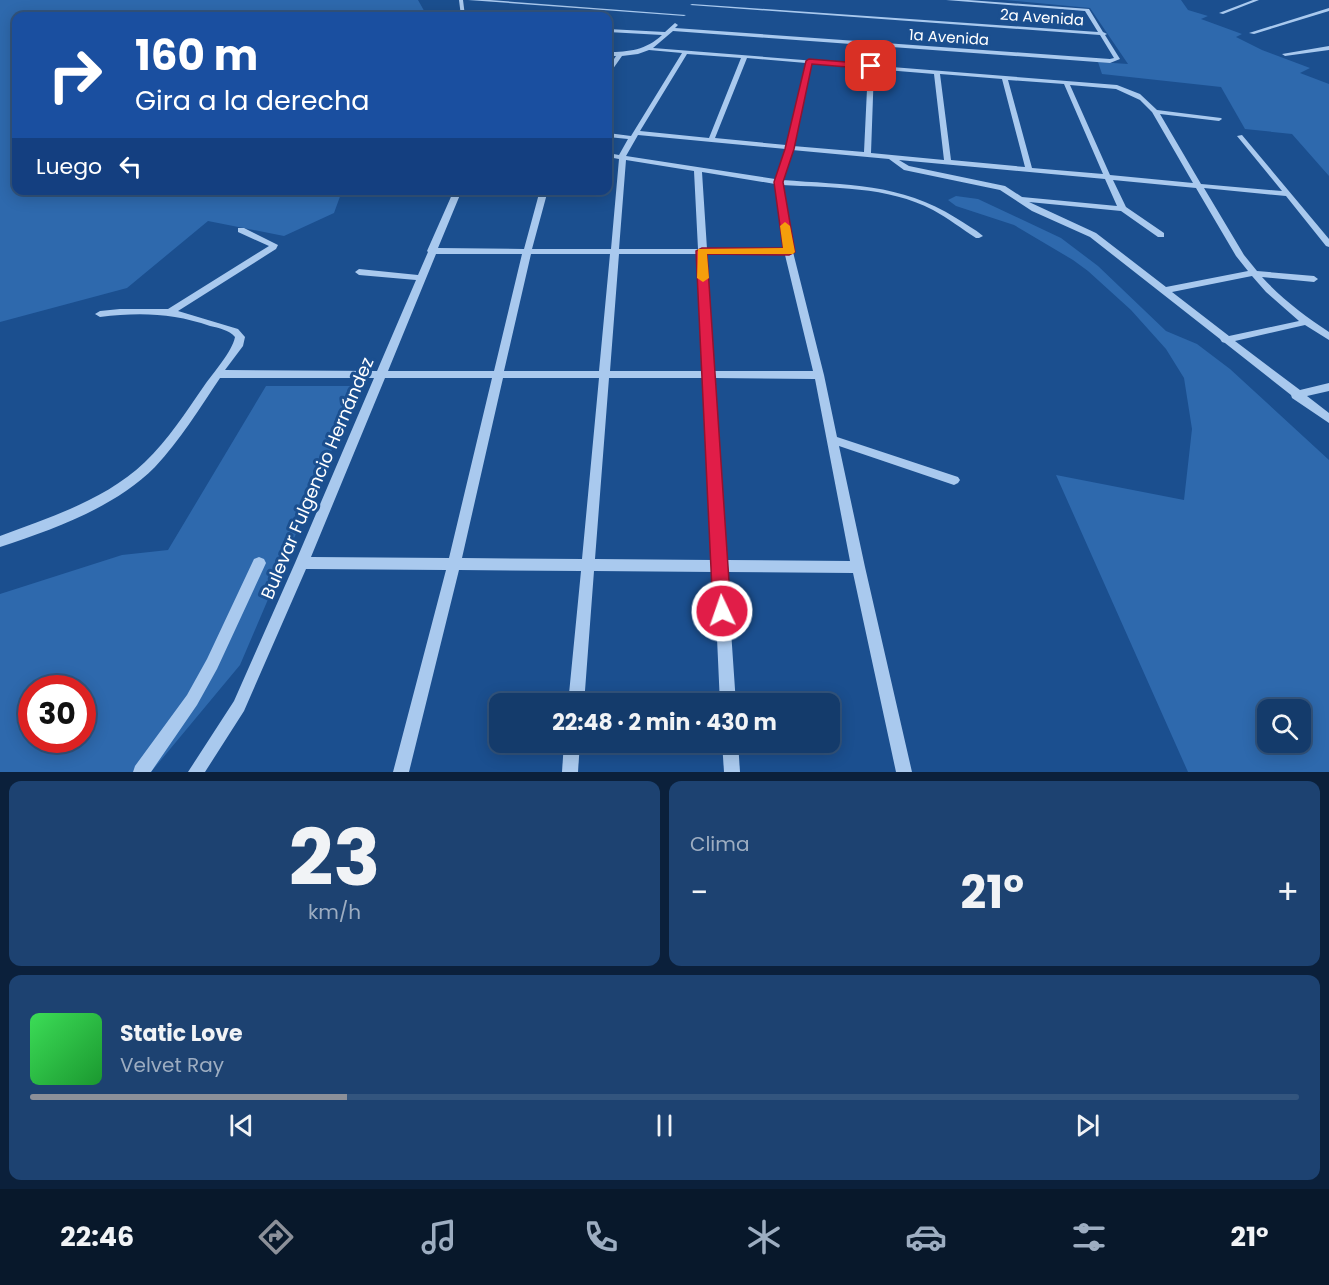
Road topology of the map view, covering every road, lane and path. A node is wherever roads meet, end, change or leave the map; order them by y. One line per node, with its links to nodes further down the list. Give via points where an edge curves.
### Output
1 (470, 0): 7 (street)
2 (948, 0): 12 (street, via 1087,10)
3 (1257, 0): 6 (street)
4 (694, 2): 7 (street); 12 (street, 2a Avenida)
5 (1329, 9): 10 (street)
6 (1221, 13)
7 (684, 15): 8 (street)
8 (671, 29): 11 (street); 12 (street, 1a Avenida, via 1116,60)
9 (612, 30): 11 (street)
10 (1252, 33)
11 (666, 34): 15 (street)
12 (1104, 34)
13 (612, 47): 16 (street)
14 (1329, 48): 20 (street)
15 (651, 49): 16 (street); 17 (street)
16 (642, 51): 19 (street)
17 (685, 52): 21 (street); 31 (street)
18 (612, 54): 19 (street)
19 (620, 54): 23 (street)
20 (1285, 54)
21 (745, 56): 22 (street); 33 (street)
22 (809, 61): 24 (street); 34 (street)
23 (612, 66)
24 (871, 66): 25 (street); 35 (street)
25 (937, 72): 26 (street); 39 (street)
26 (1004, 77): 27 (street); 41 (street)
27 (1066, 82): 28 (street, via 1128,90 1144,97); 42 (street)
28 (1155, 112): 29 (street); 44 (street)
29 (1220, 118)
30 (612, 135): 31 (street)
31 (635, 135): 33 (street); 38 (street)
32 (1240, 136): 45 (street)
33 (711, 141): 34 (street)
34 (789, 149): 35 (street); 43 (street)
35 (867, 155): 37 (street)
36 (612, 156): 38 (street)
37 (892, 157): 39 (street); 48 (street, via 907,168 993,186)
38 (623, 158): 40 (street); 55 (street)
39 (948, 161): 41 (street)
40 (698, 170): 43 (street); 56 (street)
41 (1029, 170): 42 (street)
42 (1107, 177): 44 (street); 49 (street)
43 (778, 182): 52 (street, via 898,194 935,208); 58 (street)
44 (1200, 185): 45 (street); 60 (street)
45 (1288, 194): 53 (street)
46 (456, 195): 54 (street, Bulevar Fulgencio Hernández)
47 (543, 195): 57 (street)
48 (1020, 198): 49 (street); 63 (street, via 1100,239)
49 (1123, 209): 51 (street)
50 (241, 230): 64 (street, via 274,245)
51 (1161, 235)
52 (979, 236)
53 (1329, 244)
54 (431, 251): 57 (street); 61 (street, Bulevar Fulgencio Hernández)
55 (614, 251): 56 (street); 57 (street); 72 (street)
56 (702, 251): 58 (street); 73 (street)
57 (527, 252): 71 (street)
58 (789, 252): 74 (street)
59 (359, 272): 61 (street)
60 (1253, 273): 62 (street); 63 (street); 66 (street)
61 (420, 278): 70 (street, Bulevar Fulgencio Hernández)
62 (1314, 279)
63 (1166, 291): 68 (street)
64 (171, 311): 65 (street, via 138,309); 69 (street, via 235,331 240,337 238,346)
65 (100, 314)
66 (1307, 322): 67 (street); 68 (street)
67 (1329, 337)
68 (1225, 340): 76 (street)
69 (216, 374): 70 (street); 80 (street, via 150,464 129,482 92,504)
70 (381, 374): 71 (street); 82 (street, Bulevar Fulgencio Hernández)
71 (499, 374): 72 (street); 83 (street)
72 (604, 374): 73 (street); 84 (street)
73 (708, 375): 74 (street); 85 (street)
74 (819, 375): 78 (street)
75 (1329, 387): 76 (street)
76 (1296, 395): 77 (street)
77 (1329, 419)
78 (833, 440): 79 (street); 86 (street)
79 (954, 480)
80 (0, 542)
81 (259, 563): 91 (street, via 197,691)
82 (302, 563): 83 (street); 92 (street, Bulevar Fulgencio Hernández, via 239,706)
83 (454, 564): 84 (street); 93 (street)
84 (588, 565): 85 (street); 87 (street)
85 (719, 565): 86 (street); 88 (street)
86 (858, 567): 96 (street)
87 (577, 693)
88 (727, 693)
89 (571, 753): 94 (street)
90 (731, 753): 95 (street)
91 (141, 772)
92 (196, 772)
93 (401, 772)
94 (570, 772)
95 (732, 772)
96 (904, 772)

